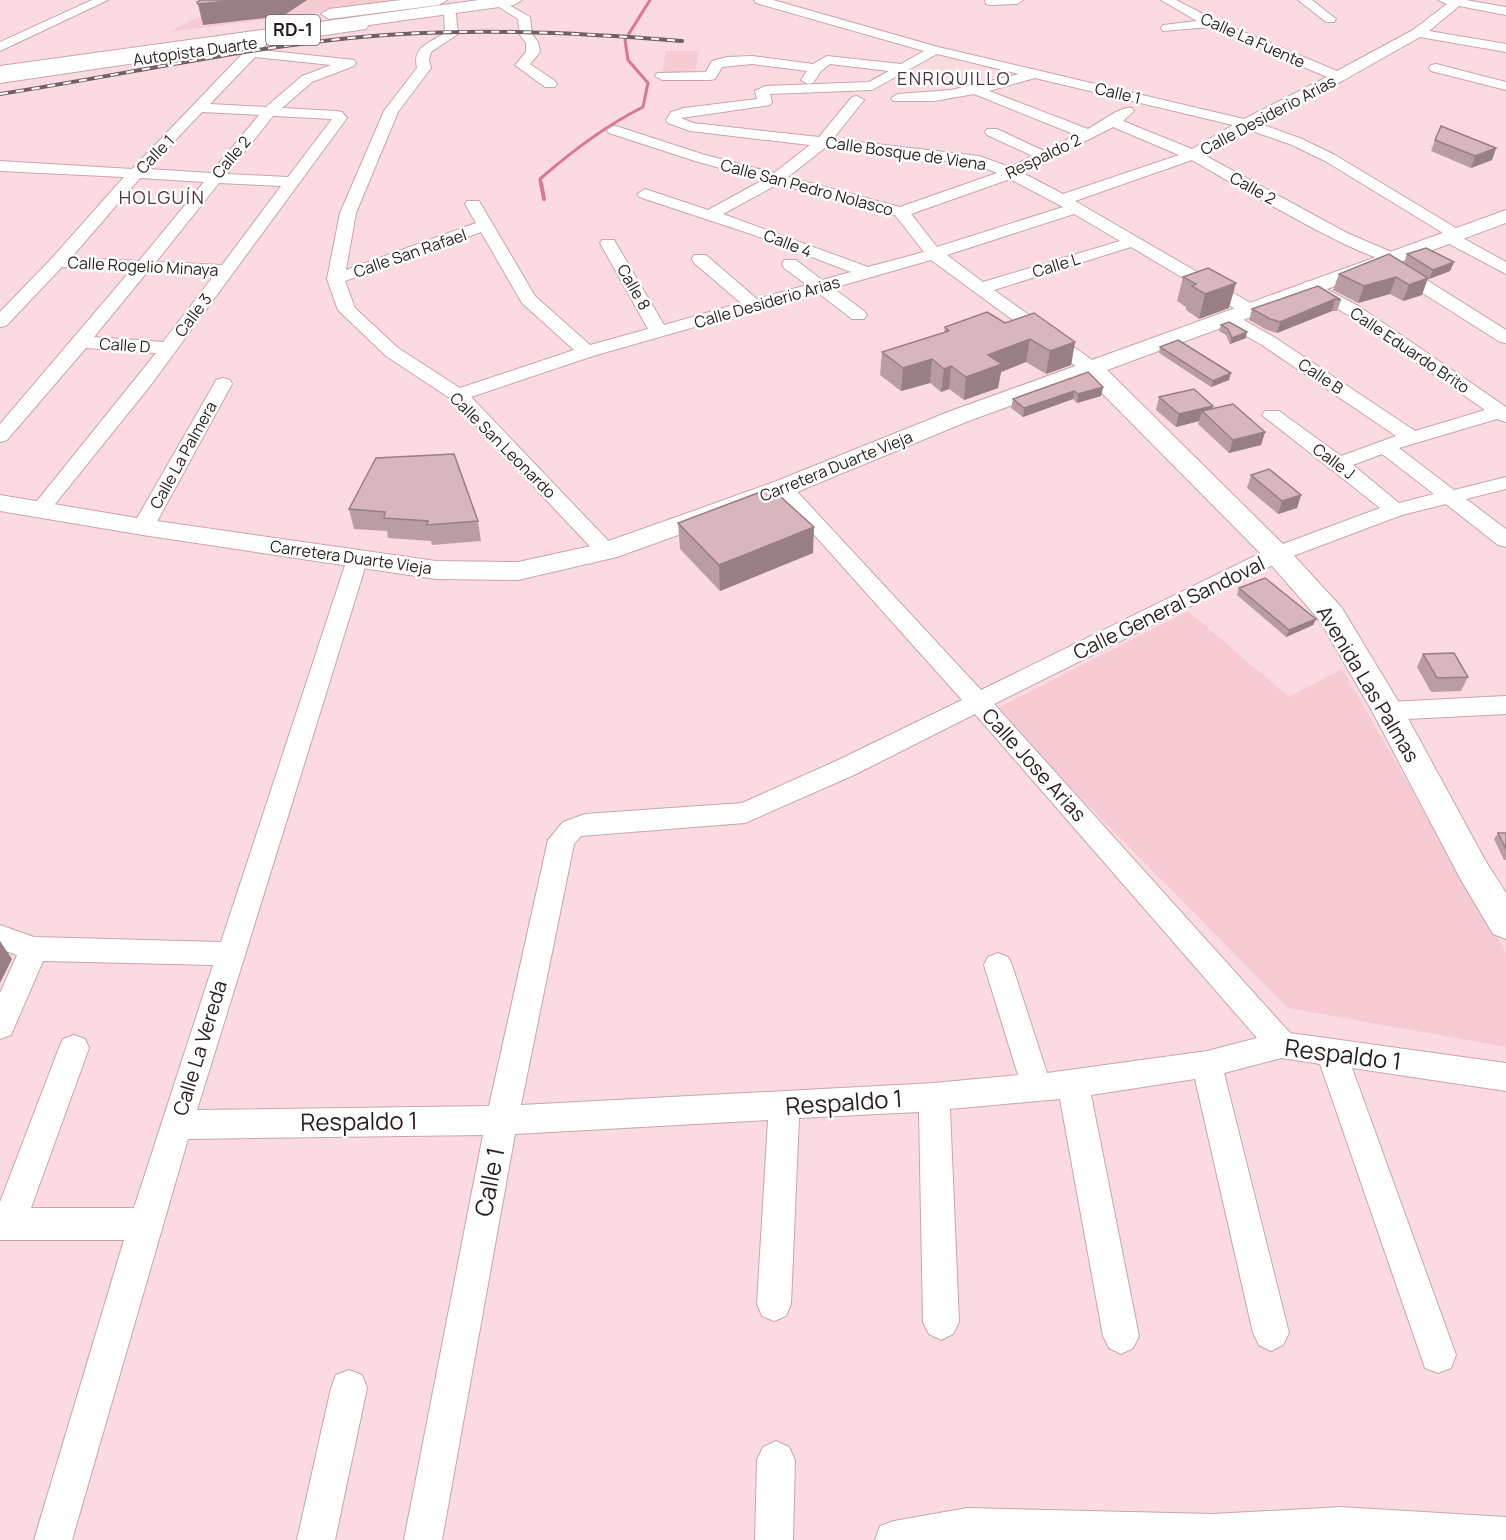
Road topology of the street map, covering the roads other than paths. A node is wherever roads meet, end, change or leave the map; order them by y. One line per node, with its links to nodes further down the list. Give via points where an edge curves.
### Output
1 (102, 0): 17 (street)
2 (525, 0): 8 (main road, Autopista Duarte)
3 (760, 0): 19 (street, Calle 1)
4 (1167, 0): 13 (street, Calle La Fuente)
5 (1304, 0): 12 (street)
6 (990, 1): 9 (street)
7 (1454, 1): 11 (street); 15 (street, Calle Desiderio Arias)
8 (508, 2): 10 (main road, Autopista Duarte); 22 (main road, Autopista Duarte / RD-1); 32 (street, via 524,17 526,35 532,42 533,52 522,65)
9 (1020, 2)
10 (442, 3): 16 (main road, Autopista Duarte); 21 (main road); 22 (main road, Autopista Duarte / RD-1); 75 (street, Calle San Leonardo, via 452,34 424,50 424,68 391,111 348,213)
11 (1506, 12)
12 (1330, 19)
13 (1211, 23): 14 (street); 31 (street, Calle La Fuente)
14 (1167, 28)
15 (1418, 33): 18 (street); 31 (street, Calle Desiderio Arias)
16 (264, 41): 20 (street, Calle 1); 26 (main road, Autopista Duarte)
17 (0, 47)
18 (1506, 48)
19 (935, 50): 24 (street); 27 (street, Calle 1)
20 (250, 53): 39 (street, Calle 1); 40 (street, Calle 2, via 349,62 307,79)
21 (0, 57)
22 (72, 58): 26 (main road, Autopista Duarte / RD-1)
23 (816, 68): 24 (street, via 834,60); 29 (street, via 765,61 724,61 717,64); 34 (street)
24 (903, 68): 34 (street, via 872,86)
25 (1436, 68): 33 (street)
26 (1, 74)
27 (1034, 74): 35 (street); 37 (street, Calle 1)
28 (662, 76): 29 (street)
29 (710, 76): 30 (street)
30 (729, 77)
31 (1339, 77): 43 (street, Calle Desiderio Arias)
32 (550, 84)
33 (1506, 86)
34 (801, 89): 41 (street)
35 (978, 91): 36 (street, via 935,98); 46 (street)
36 (898, 98)
37 (1143, 98): 42 (street, Respaldo 2); 43 (street, Calle 1)
38 (857, 100): 47 (street)
39 (200, 108): 40 (street); 51 (street, Calle 1)
40 (269, 112): 53 (street, Calle 2); 55 (street, Calle 3, via 339,116)
41 (770, 113): 41 (street, Calle Bosque de Viena, via 690,128 673,120 684,112); 47 (street, Calle Bosque de Viena)
42 (1113, 122): 46 (street, Respaldo 2); 48 (street, Calle 2)
43 (1246, 124): 48 (street, Calle Desiderio Arias); 63 (street, Calle 1, via 1330,158)
44 (614, 130): 54 (street, Calle San Pedro Nolasco, via 700,159)
45 (992, 132): 49 (street)
46 (1088, 134): 49 (street, Respaldo 2)
47 (824, 141): 52 (street, Calle Bosque de Viena, via 979,160); 54 (street)
48 (1193, 155): 58 (street, Calle Desiderio Arias); 68 (street, Calle 2)
49 (1044, 156): 52 (street, Respaldo 2)
50 (0, 166): 51 (street)
51 (136, 173): 53 (street); 69 (street, Calle 1)
52 (1011, 173): 58 (street, Calle Bosque de Viena); 59 (street, Respaldo 2)
53 (214, 177): 55 (street); 71 (street, Calle 2)
54 (777, 178): 59 (street, Calle San Pedro Nolasco); 60 (street)
55 (294, 182): 73 (street, Calle 3)
56 (645, 194): 60 (street, Calle 4)
57 (473, 204): 62 (street)
58 (1069, 204): 64 (street, Calle Bosque de Viena); 66 (street, Calle Desiderio Arias)
59 (901, 212): 66 (street, Calle San Pedro Nolasco)
60 (708, 216): 74 (street, Calle 4)
61 (1504, 219): 63 (main road, Carretera Duarte Vieja)
62 (484, 226): 75 (street, Calle San Rafael); 87 (street, via 528,300)
63 (1452, 235): 68 (main road, Carretera Duarte Vieja); 72 (street, Calle 1)
64 (1132, 242): 78 (street, Calle L); 80 (street, Calle Bosque de Viena)
65 (608, 243): 83 (street, Calle 8)
66 (934, 254): 74 (street, Calle Desiderio Arias); 78 (street, Calle San Pedro Nolasco)
67 (700, 259): 79 (street)
68 (1387, 259): 77 (main road, Carretera Duarte Vieja); 84 (street, Calle 2)
69 (58, 262): 71 (street, Calle Rogelio Minaya); 82 (street, Calle 1)
70 (790, 264): 76 (street)
71 (142, 266): 73 (street, Calle Rogelio Minaya); 85 (street, Calle 2)
72 (1506, 269)
73 (228, 270): 86 (street, Calle 3)
74 (868, 273): 76 (street, Calle Desiderio Arias)
75 (336, 279): 90 (street, Calle San Leonardo, via 347,310 392,352)
76 (821, 286): 79 (street, Calle Desiderio Arias); 81 (street)
77 (1311, 286): 80 (main road, Carretera Duarte Vieja); 91 (street, Calle Eduardo Brito, via 1354,311)
78 (981, 288): 88 (street, Calle San Pedro Nolasco)
79 (754, 305): 83 (street, Calle Desiderio Arias)
80 (1238, 313): 88 (main road, Carretera Duarte Vieja); 94 (street, Calle B, via 1268,341)
81 (858, 315)
82 (0, 322)
83 (659, 332): 87 (street, Calle Desiderio Arias)
84 (1506, 338)
85 (81, 342): 86 (street, Calle D); 93 (street, Calle 2)
86 (169, 348): 101 (street, Calle 3)
87 (587, 352): 90 (street, Calle Desiderio Arias)
88 (1092, 369): 98 (main road, Carretera Duarte Vieja, via 957,417); 106 (main road, Avenida Las Palmas)
89 (223, 384): 103 (street, Calle La Palmera)
90 (458, 395): 105 (street, Calle San Leonardo)
91 (1503, 414): 94 (street)
92 (1272, 415): 96 (street, Calle J)
93 (0, 436)
94 (1412, 438): 95 (street)
95 (1384, 446): 96 (street); 99 (street)
96 (1339, 464): 102 (street, Calle J)
97 (1506, 483): 99 (street, Calle General Sandoval)
98 (783, 488): 105 (main road, Carretera Duarte Vieja); 108 (street, Calle Jose Arias)
99 (1448, 495): 102 (street, Calle General Sandoval); 104 (street)
100 (4, 507): 101 (main road, Carretera Duarte Vieja)
101 (40, 510): 103 (main road, Carretera Duarte Vieja)
102 (1395, 510): 106 (street, Calle General Sandoval)
103 (143, 527): 107 (main road, Carretera Duarte Vieja)
104 (1506, 540)
105 (607, 551): 107 (main road, Carretera Duarte Vieja, via 518,571 436,570)
106 (1277, 554): 108 (street, Calle General Sandoval); 110 (main road, Avenida Las Palmas, via 1332,615)
107 (357, 558): 115 (street, Calle La Vereda)
108 (978, 702): 111 (street, Calle General Sandoval, via 745,813 585,824); 118 (street, Calle Jose Arias)
109 (1506, 705): 110 (street)
110 (1388, 711): 112 (main road, Avenida Las Palmas)
111 (572, 829): 127 (street, Calle 1, via 561,840)
112 (1506, 924)
113 (0, 937): 114 (street)
114 (34, 949): 115 (street); 117 (street)
115 (230, 954): 128 (street, Calle La Vereda)
116 (998, 965): 124 (street)
117 (0, 1026)
118 (1282, 1045): 120 (street, Respaldo 1); 121 (street, Respaldo 1)
119 (74, 1048): 130 (street)
120 (1331, 1051): 122 (street, Respaldo 1); 135 (street)
121 (1207, 1064): 123 (street, Respaldo 1); 133 (street)
122 (1506, 1077)
123 (1073, 1084): 124 (street, Respaldo 1); 134 (street)
124 (1037, 1088): 125 (street, Respaldo 1)
125 (934, 1097): 126 (street, Respaldo 1); 132 (street)
126 (784, 1107): 127 (street, Respaldo 1); 131 (street)
127 (502, 1120): 128 (street, Respaldo 1); 142 (street, Calle 1)
128 (176, 1125): 129 (street, Calle La Vereda)
129 (145, 1224): 130 (street); 140 (street, Calle La Vereda)
130 (4, 1225)
131 (774, 1304)
132 (941, 1322)
133 (1271, 1333)
134 (1120, 1336)
135 (1438, 1355)
136 (349, 1388): 141 (street)
137 (776, 1460): 143 (street)
138 (1506, 1536): 139 (street, via 1341,1526)
139 (1215, 1537): 144 (street, via 967,1527)
140 (53, 1540)
141 (316, 1540)
142 (423, 1540)
143 (774, 1540)
144 (894, 1540)

